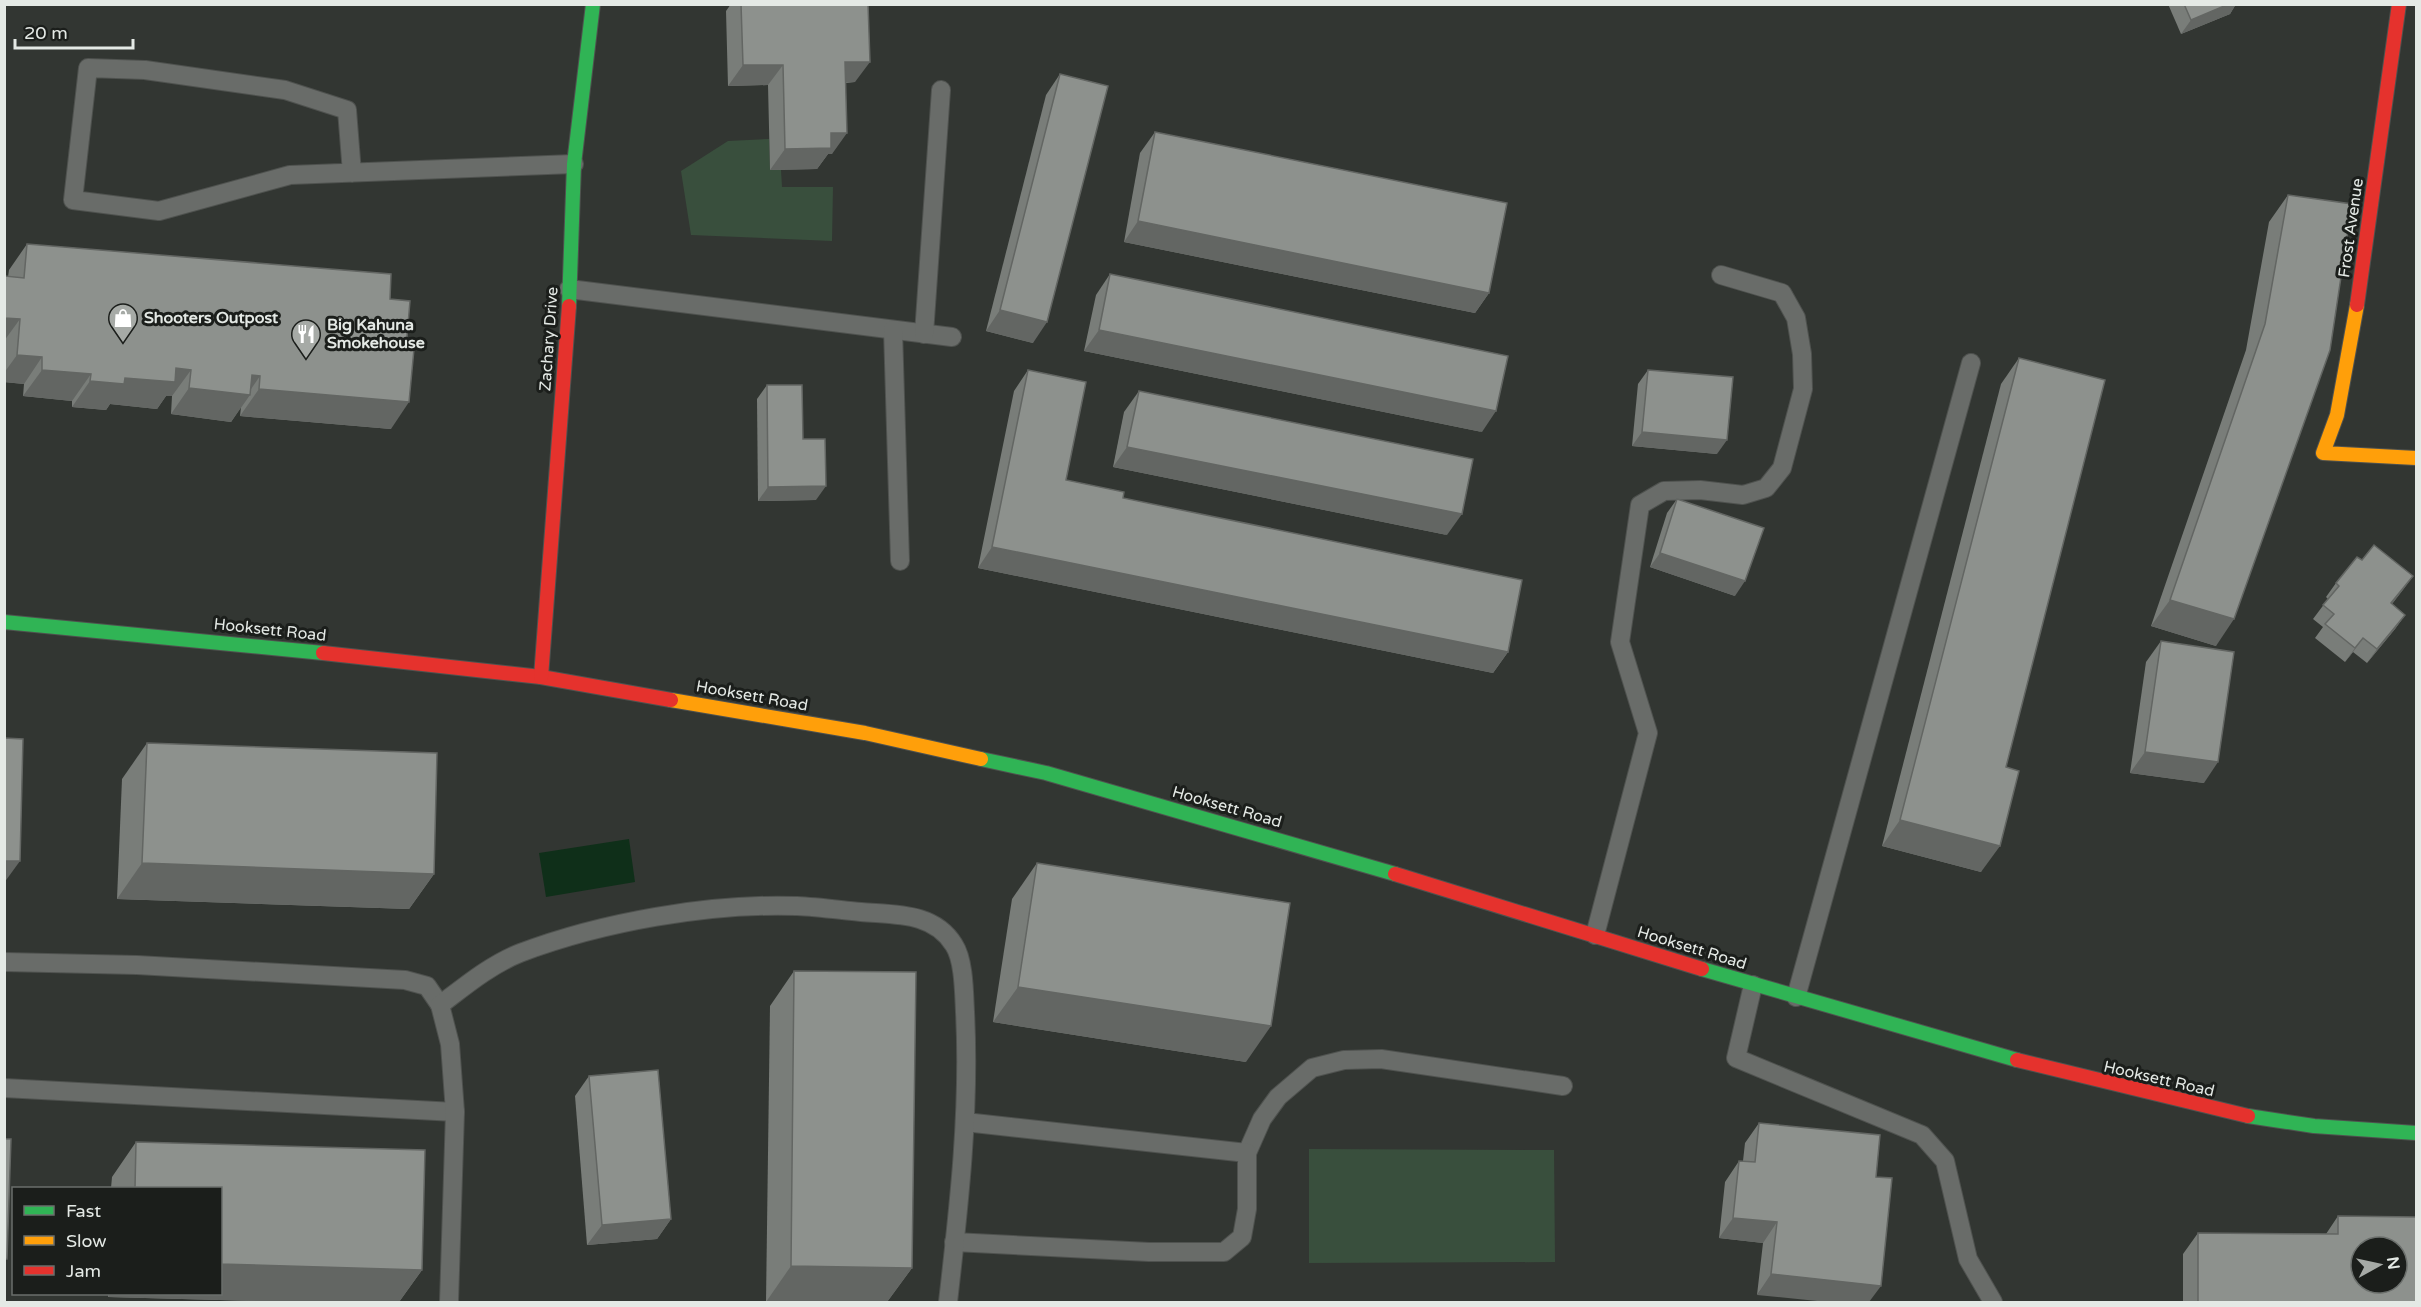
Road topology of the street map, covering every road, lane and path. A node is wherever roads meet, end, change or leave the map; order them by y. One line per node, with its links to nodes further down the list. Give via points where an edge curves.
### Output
1 (593, 4): 4 (main road, Zachary Drive)
2 (2398, 4): 12 (main road, Frost Avenue, via 2352,342 2337,415 2323,453)
3 (941, 90): 9 (lane)
4 (574, 164): 5 (lane); 7 (main road, Zachary Drive)
5 (352, 173): 5 (lane, via 290,175 159,210 73,200 87,68 145,70 285,90 347,110)
6 (1721, 275): 16 (lane, via 1782,293 1796,318 1803,389 1782,468 1766,488 1743,495 1664,490 1640,505 1620,642 1648,733)
7 (569, 289): 8 (lane); 15 (main road, Zachary Drive)
8 (893, 330): 9 (lane); 13 (lane)
9 (924, 334): 10 (lane)
10 (952, 337)
11 (1971, 363): 19 (lane)
12 (2416, 458)
13 (900, 561)
14 (4, 622): 15 (main road, Hooksett Road)
15 (541, 676): 16 (main road, Hooksett Road, via 865,733 1046,773)
16 (1595, 935): 18 (main road, Hooksett Road)
17 (4, 962): 20 (lane, via 405,980 427,986)
18 (1753, 985): 19 (main road, Hooksett Road); 30 (lane, via 1736,1058 1922,1135 1945,1161 1968,1259)
19 (1796, 997): 25 (main road, Hooksett Road, via 2048,1069 2240,1114 2314,1126)
20 (440, 1005): 23 (lane, via 450,1044); 24 (lane, via 477,976 518,954 629,923 725,908 797,906 921,918 943,929 956,947 964,985 967,1042)
21 (1563, 1086): 26 (lane, via 1381,1059 1344,1060 1312,1068 1278,1097 1262,1119)
22 (4, 1088): 23 (lane)
23 (455, 1112): 28 (lane)
24 (965, 1122): 26 (lane); 27 (lane)
25 (2416, 1133)
26 (1247, 1153): 27 (lane, via 1247,1209 1242,1237 1224,1252)
27 (954, 1242): 29 (lane)
28 (449, 1302)
29 (948, 1302)
30 (1993, 1302)

